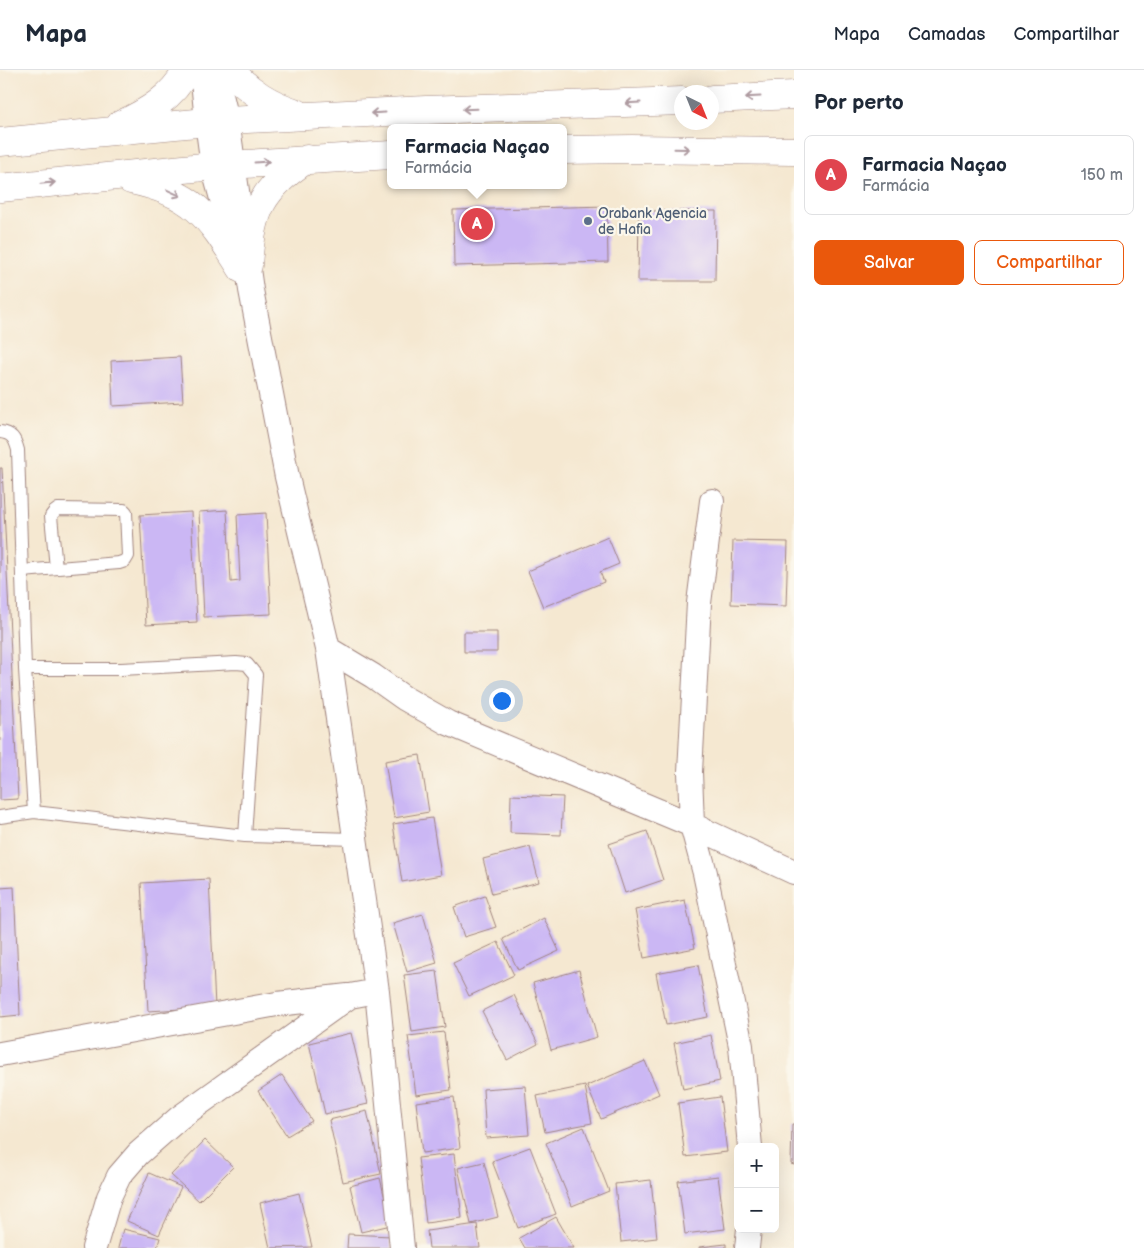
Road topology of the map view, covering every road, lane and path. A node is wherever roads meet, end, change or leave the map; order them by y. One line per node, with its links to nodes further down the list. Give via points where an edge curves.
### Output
1 (187, 70): 10 (main road, via 159,105)
2 (202, 70): 9 (street)
3 (215, 70): 9 (street)
4 (230, 70): 8 (main road, via 266,101)
5 (794, 95): 6 (main road, one-way to 6)
6 (719, 99)
7 (674, 101): 8 (main road, one-way to 8)
8 (306, 116): 9 (main road)
9 (217, 121): 10 (main road); 16 (street)
10 (106, 132): 11 (main road)
11 (0, 142)
12 (567, 150): 13 (main road, one-way to 13)
13 (794, 151)
14 (387, 156): 15 (main road)
15 (307, 159): 16 (main road, one-way to 15); 19 (main road, via 271,186 263,200 250,238)
16 (224, 165): 17 (main road); 19 (street)
17 (110, 176): 18 (main road, one-way to 17); 19 (main road, one-way to 19, via 150,184 186,199 215,227)
18 (0, 188)
19 (247, 275): 24 (street, via 287,477)
20 (0, 432): 23 (lane, via 16,439 18,450)
21 (712, 501): 28 (street, via 699,603 690,772)
22 (56, 568): 22 (lane, via 51,516 54,512 58,509 126,512 128,556 125,560); 23 (lane)
23 (22, 570): 25 (lane)
24 (328, 649): 28 (street, via 448,723); 30 (street)
25 (24, 669): 26 (lane); 29 (lane, via 247,664 256,675)
26 (34, 812): 27 (lane); 29 (lane)
27 (0, 817)
28 (692, 825): 31 (street); 35 (street, via 705,872 741,1046)
29 (245, 836): 30 (lane)
30 (355, 838): 32 (street)
31 (794, 872)
32 (378, 991): 33 (street); 38 (street)
33 (350, 996): 34 (street, via 277,1004); 37 (street, via 179,1118 138,1154 119,1176 109,1197)
34 (0, 1054)
35 (750, 1143)
36 (749, 1233): 39 (street)
37 (94, 1248)
38 (402, 1248)
39 (747, 1248)

